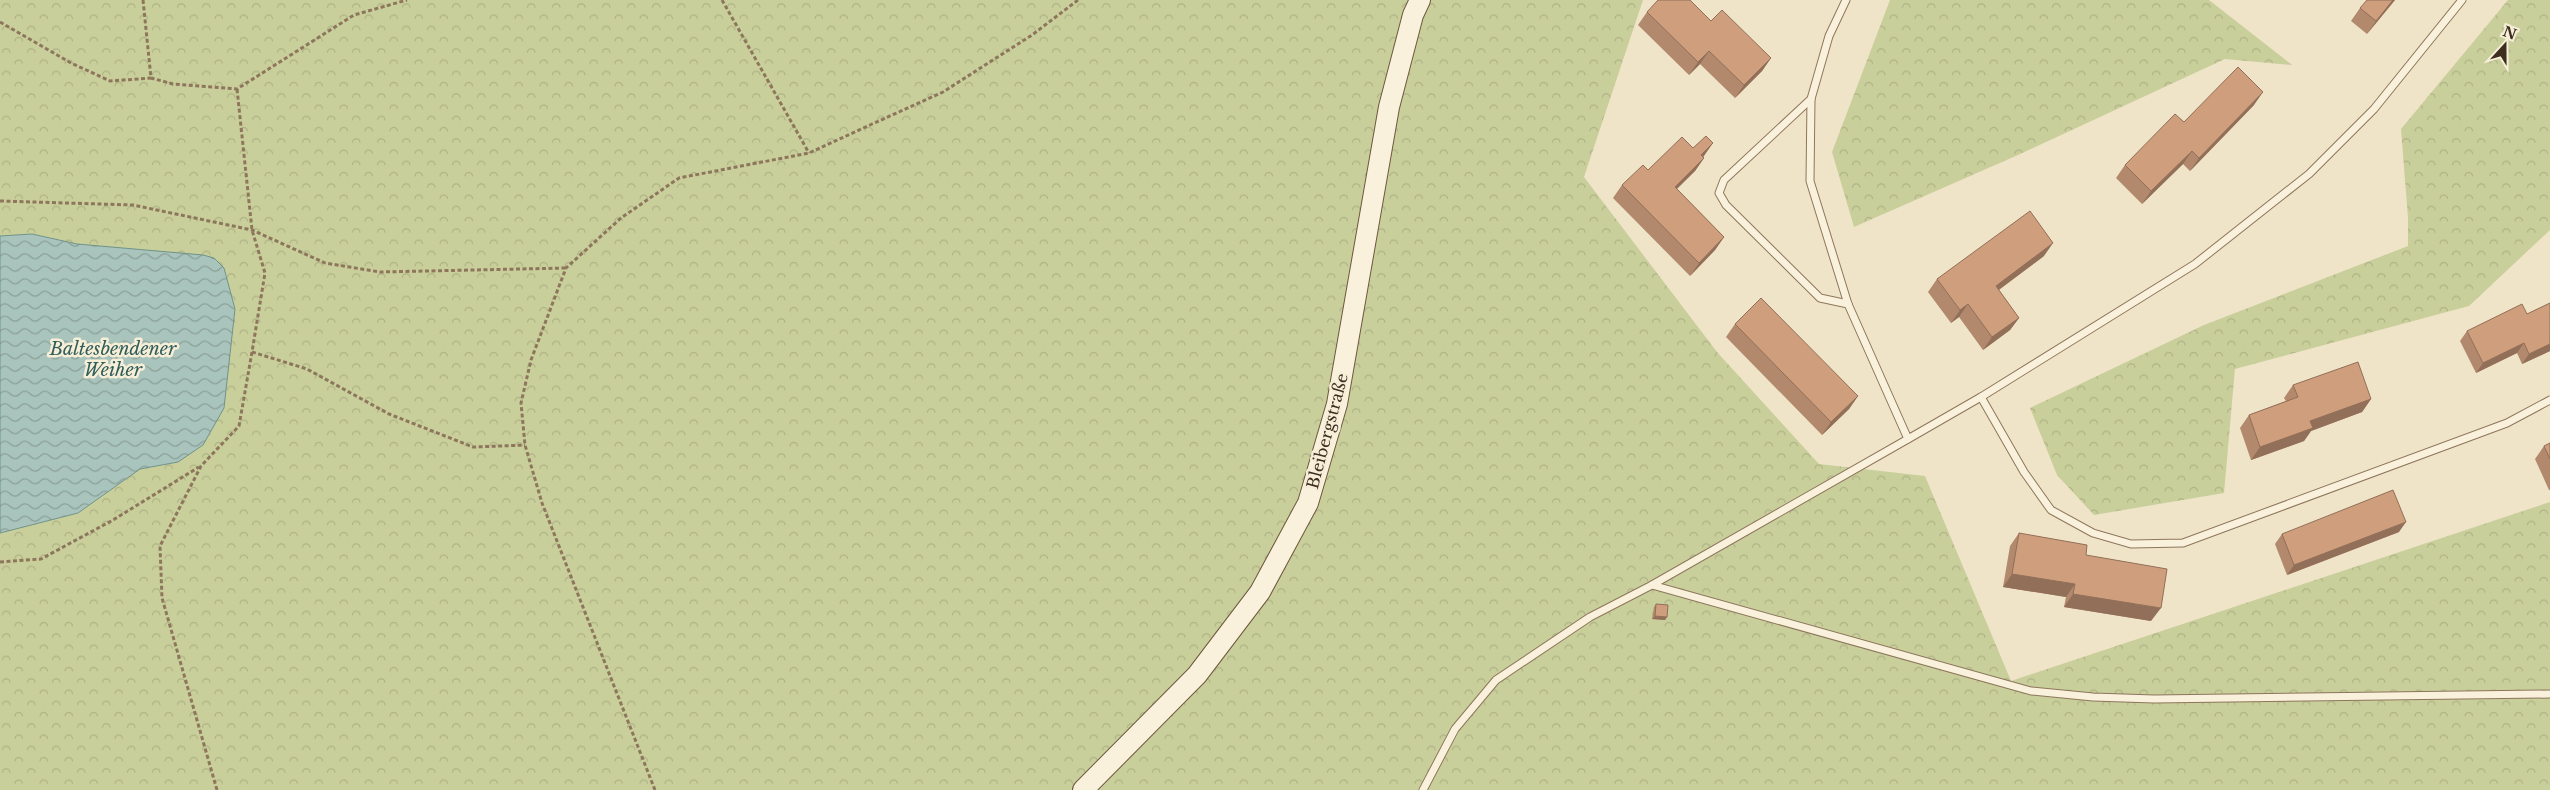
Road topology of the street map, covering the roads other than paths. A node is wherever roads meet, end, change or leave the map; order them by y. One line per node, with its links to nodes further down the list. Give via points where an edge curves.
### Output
1 (1420, 0): 11 (street, Bleibergstraße, via 1413,15 1389,107 1337,404 1308,503 1260,592 1197,675)
2 (1846, 0): 4 (lane, via 1829,36)
3 (2462, 0): 6 (lane, via 2374,109 2309,174 2195,264)
4 (1812, 99): 5 (lane, via 1810,181); 5 (lane, via 1724,180 1719,193 1726,205 1820,298)
5 (1848, 304): 8 (lane)
6 (1981, 397): 7 (lane, via 2024,472 2051,510 2093,533 2131,544 2183,543 2508,423); 8 (lane)
7 (2550, 400)
8 (1908, 439): 9 (lane)
9 (1652, 586): 10 (lane, via 2031,691 2093,698); 12 (lane, via 1590,617 1496,680 1456,729)
10 (2550, 694)
11 (1083, 790)
12 (1423, 790)

